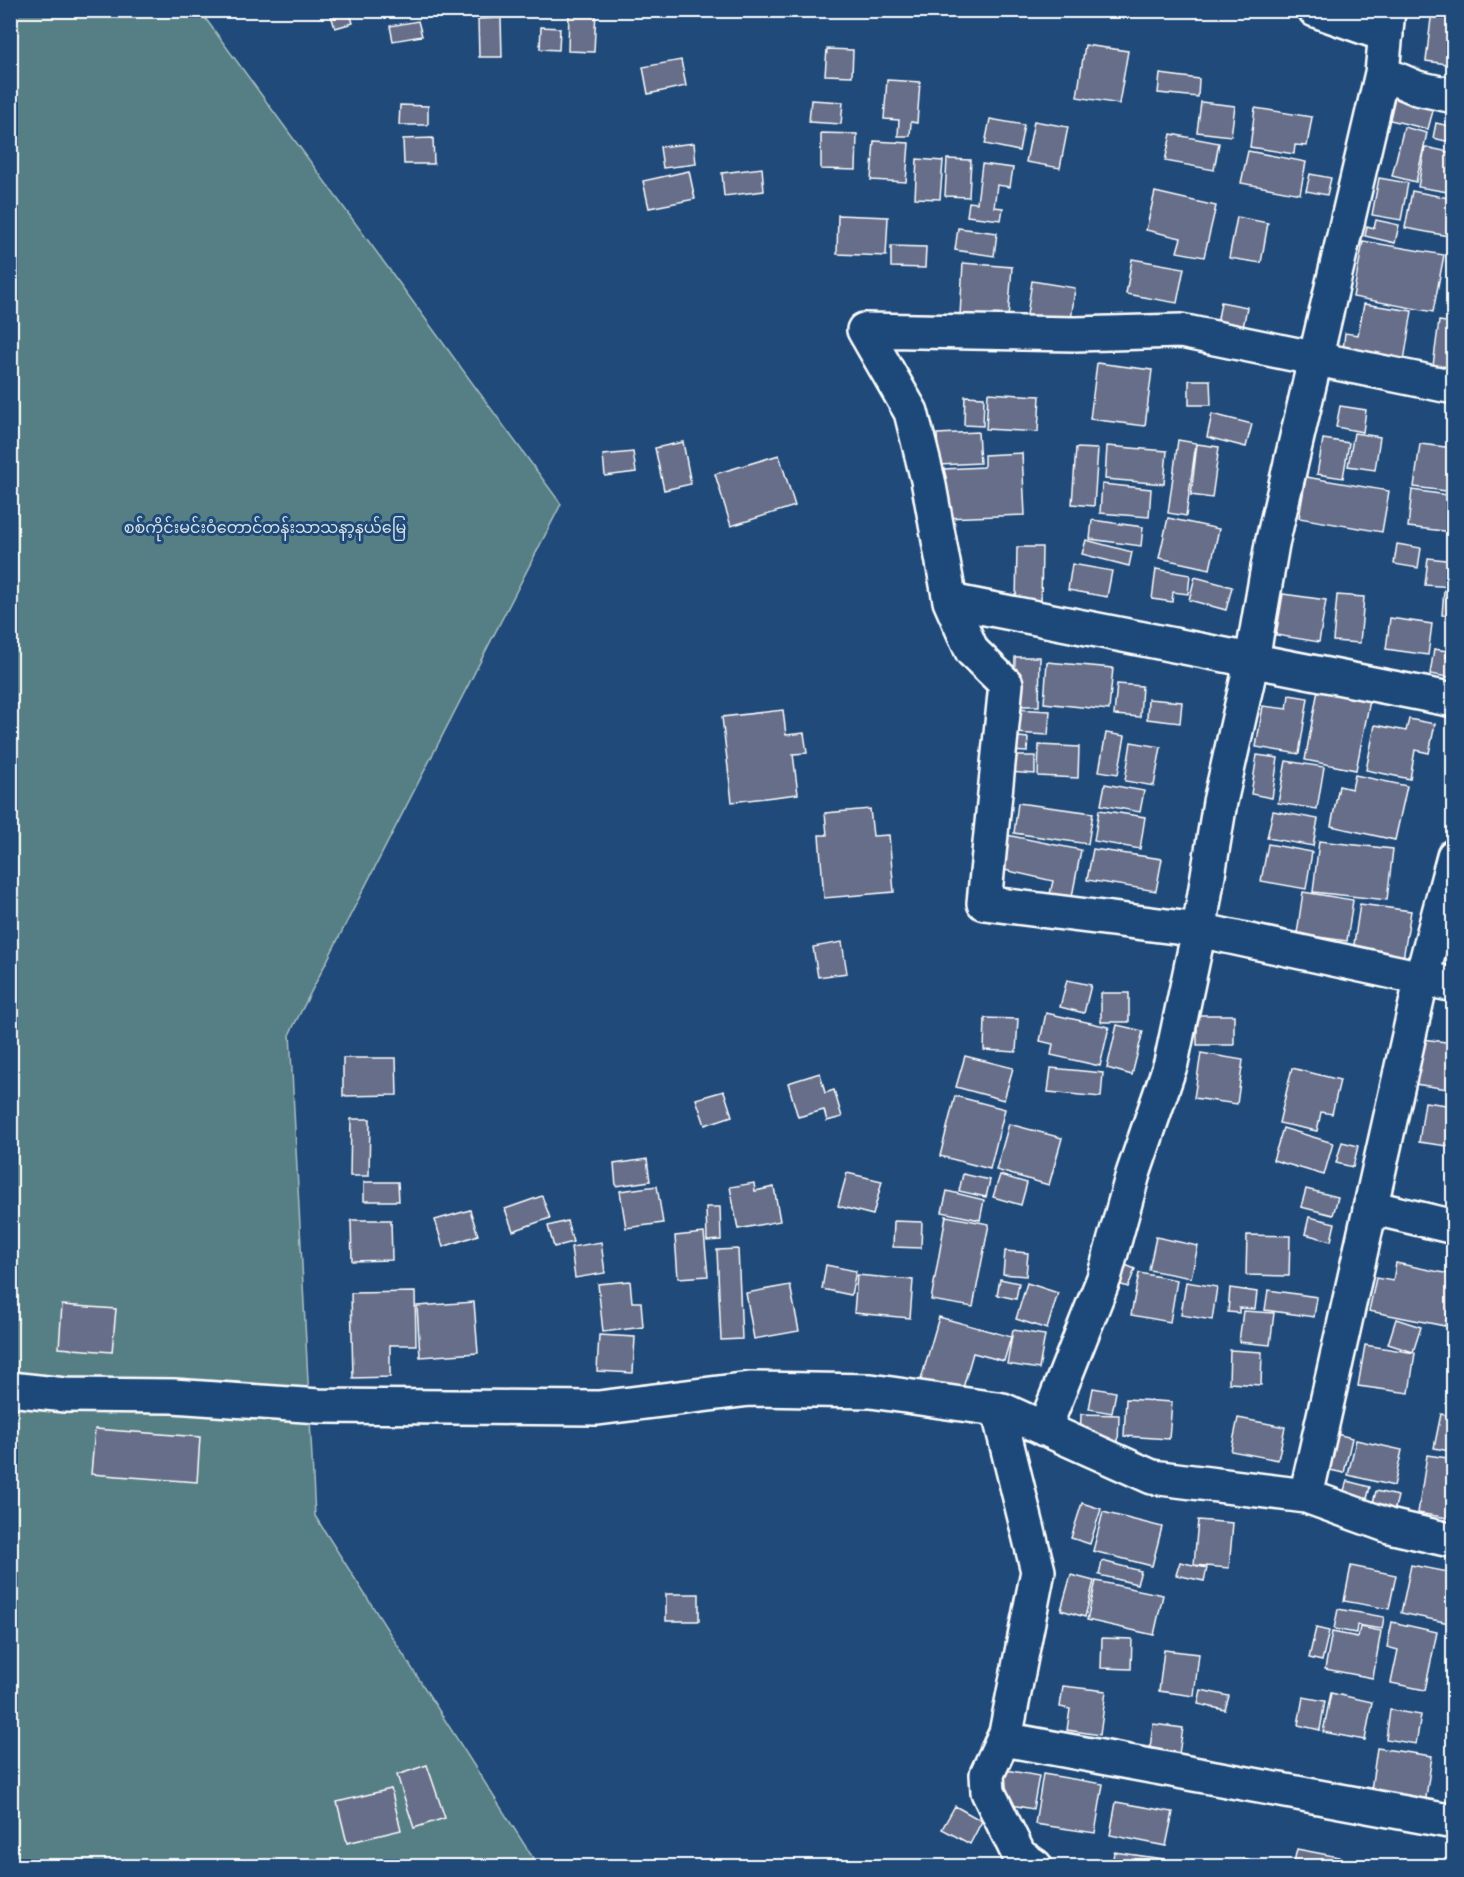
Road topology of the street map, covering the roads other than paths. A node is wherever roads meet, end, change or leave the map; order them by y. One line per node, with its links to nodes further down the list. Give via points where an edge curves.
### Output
1 (1315, 10): 2 (street)
2 (1387, 23): 3 (street)
3 (1382, 73): 4 (street, via 1417,88); 5 (street)
4 (1454, 96)
5 (1316, 359): 6 (street); 7 (street, via 1180,331 1075,334 864,330 911,412); 8 (street, via 1272,544)
6 (1454, 387)
7 (950, 601): 8 (street); 11 (street, via 972,651 1006,684 984,903)
8 (1252, 660): 9 (street); 11 (street, via 1220,802)
9 (1454, 700)
10 (1454, 856): 12 (street)
11 (1199, 930): 12 (street); 18 (street, via 1171,1063 1104,1278)
12 (1422, 977): 13 (street); 14 (street)
13 (1454, 985)
14 (1370, 1207): 15 (street); 19 (street)
15 (1454, 1227)
16 (10, 1389): 17 (street, via 319,1406 575,1408 750,1389 871,1391)
17 (998, 1409): 18 (street); 21 (street, via 1038,1571)
18 (1044, 1429): 19 (street, via 1152,1477)
19 (1306, 1496): 20 (street, via 1389,1526)
20 (1454, 1541)
21 (1004, 1739): 22 (street); 23 (street, via 987,1774 988,1792 1019,1856)
22 (1454, 1822)
23 (1035, 1866)

